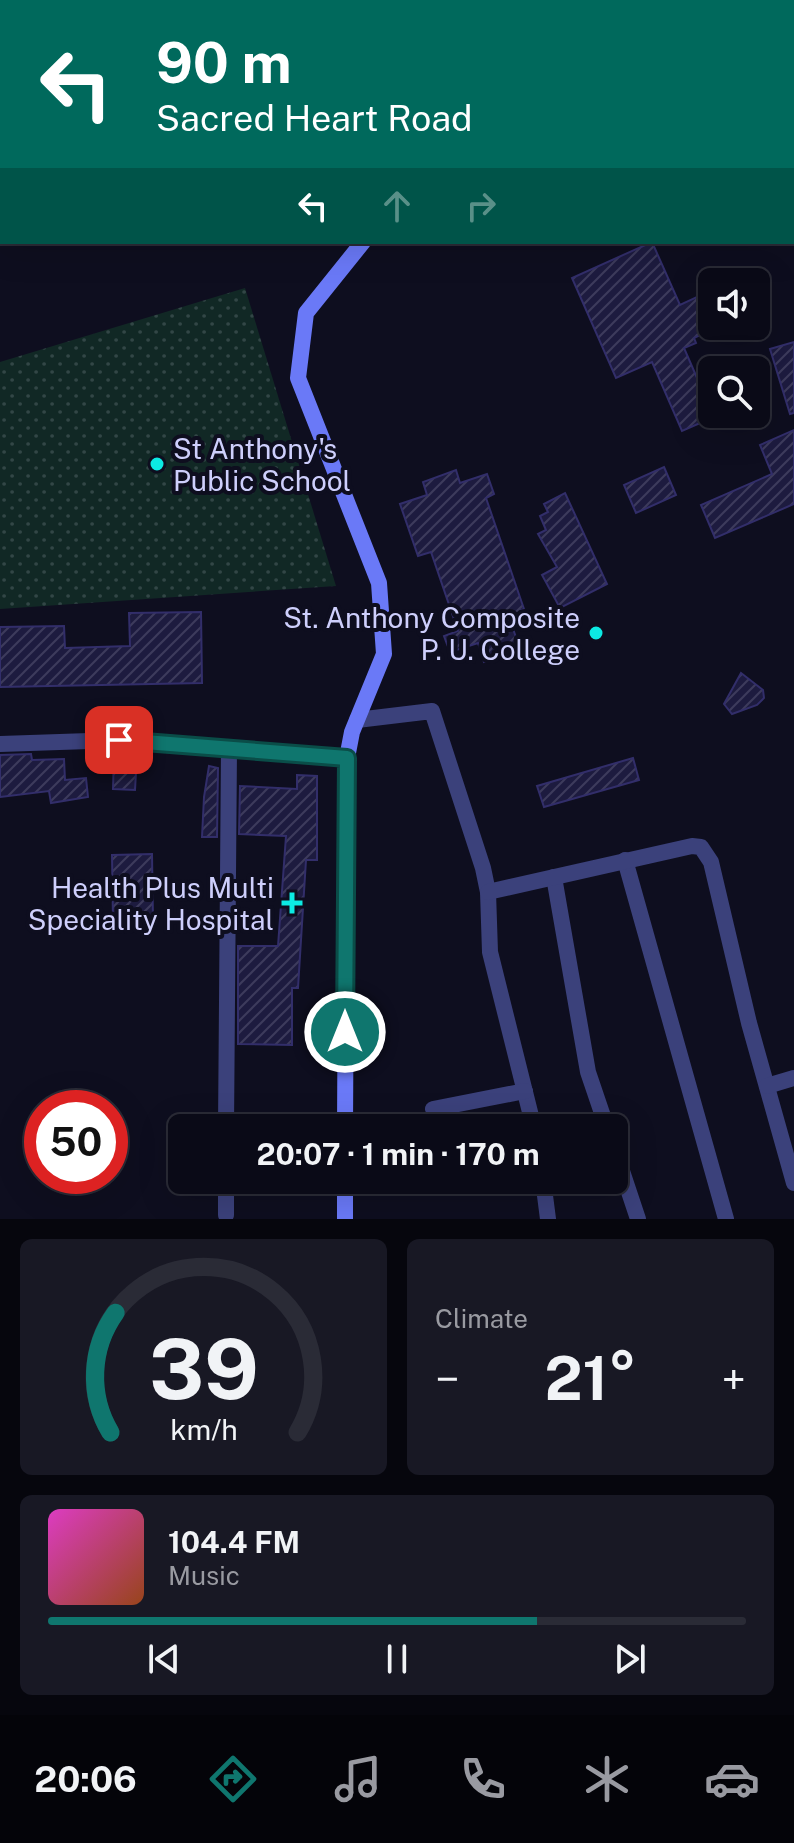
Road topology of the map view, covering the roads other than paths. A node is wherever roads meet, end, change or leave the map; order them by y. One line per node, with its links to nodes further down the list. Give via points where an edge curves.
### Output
1 (361, 244): 2 (main road, via 306,313 298,378 379,583 384,654)
2 (357, 720): 5 (main road); 8 (street, via 432,711)
3 (0, 744): 4 (street, via 119,740)
4 (229, 749): 5 (street); 13 (street)
5 (347, 758): 14 (main road)
6 (625, 860): 7 (street); 10 (street, via 692,846 707,853); 26 (street)
7 (554, 877): 8 (street); 16 (street, via 588,1072)
8 (488, 892): 11 (street, via 490,952)
9 (794, 1078): 10 (street)
10 (767, 1086): 17 (street)
11 (525, 1091): 12 (street); 15 (street)
12 (433, 1109)
13 (226, 1114)
14 (345, 1114)
15 (531, 1114)
16 (602, 1114)
17 (794, 1183)
18 (628, 1189): 25 (street)
19 (226, 1194): 22 (street)
20 (345, 1194): 23 (main road)
21 (545, 1194): 24 (street)
22 (226, 1215)
23 (345, 1219)
24 (548, 1219)
25 (638, 1219)
26 (726, 1219)

